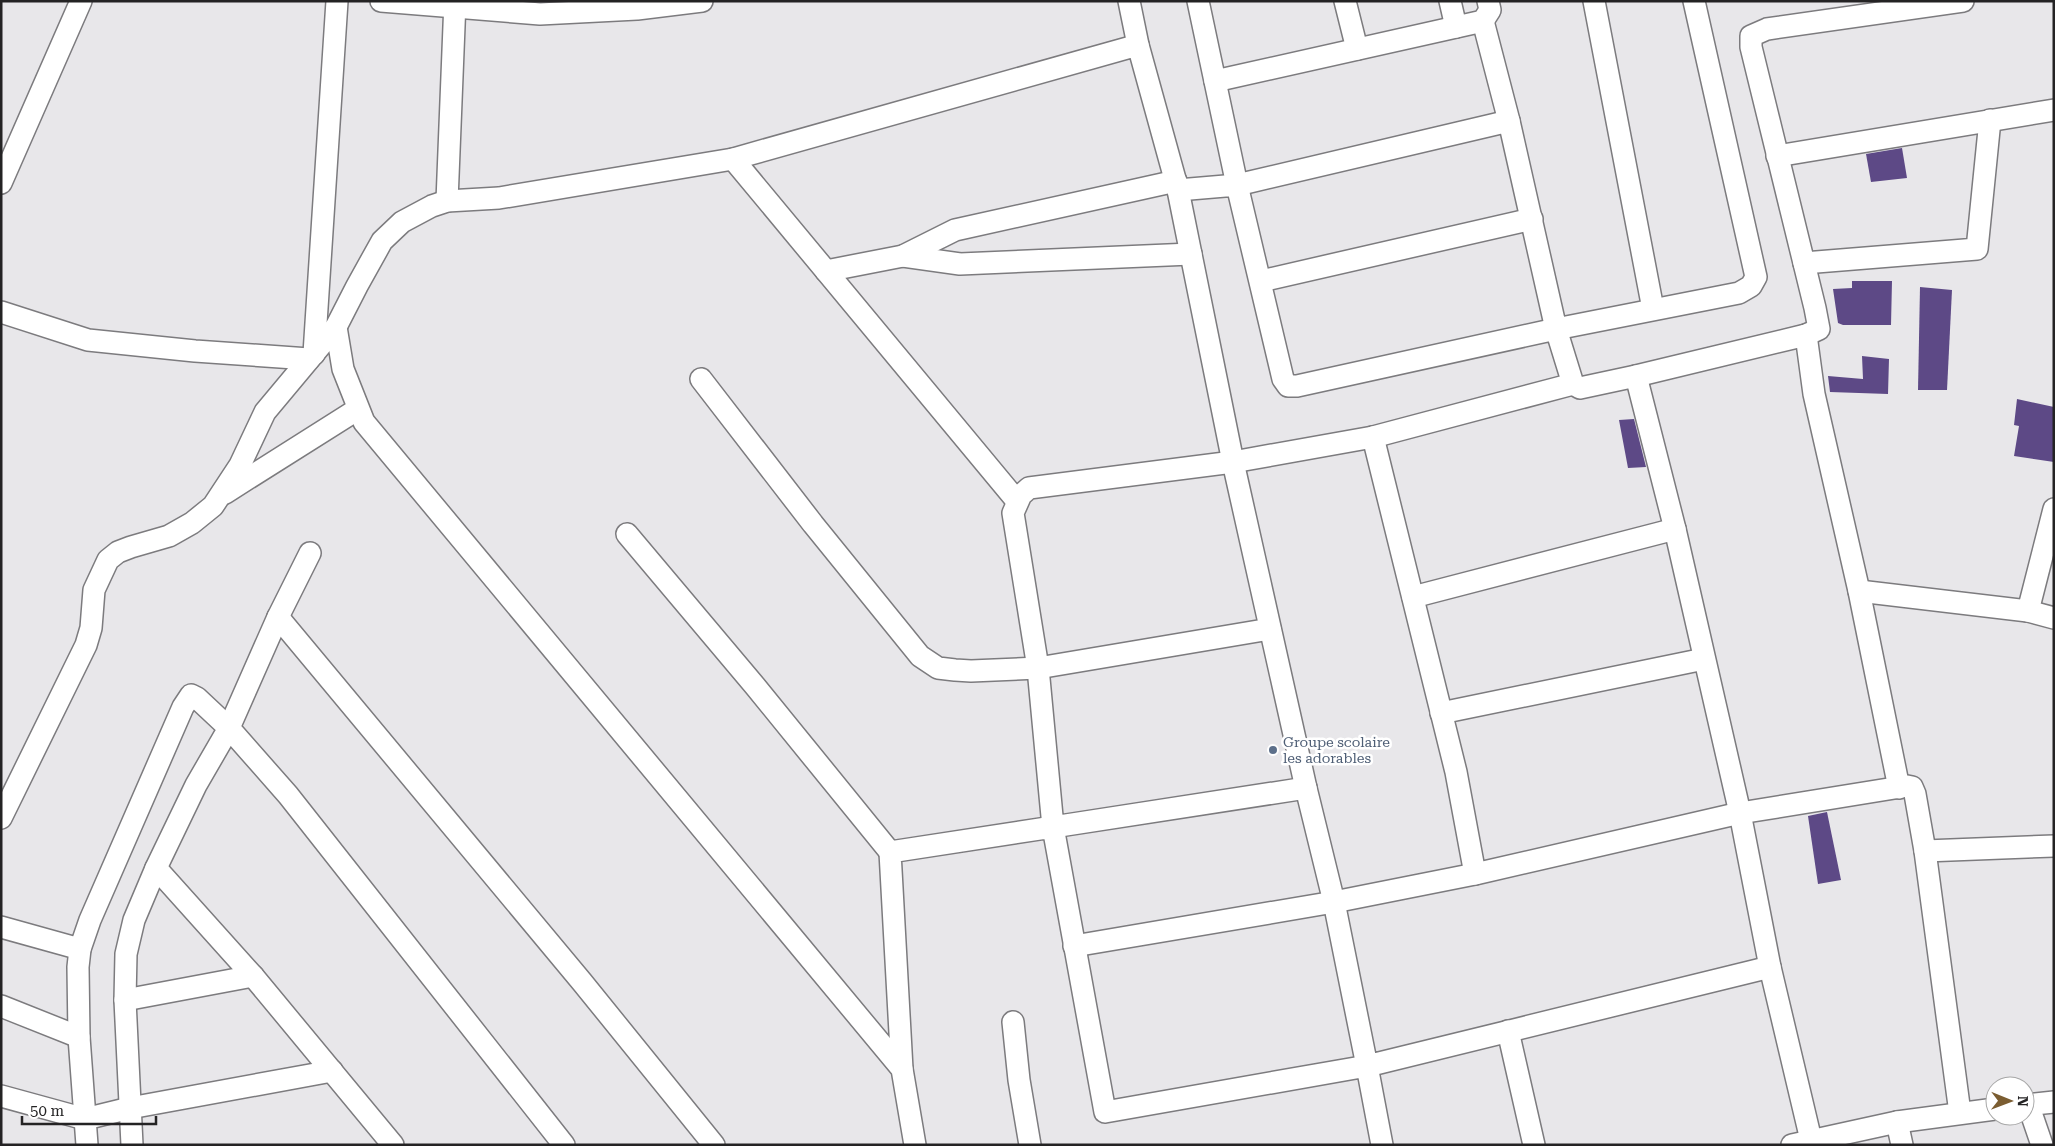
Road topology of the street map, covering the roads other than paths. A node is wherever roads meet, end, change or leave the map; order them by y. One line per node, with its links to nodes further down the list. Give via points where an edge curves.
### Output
1 (81, 1): 24 (street)
2 (337, 1): 39 (street)
3 (381, 1): 12 (street)
4 (702, 1): 13 (street, via 638,9)
5 (1129, 1): 16 (street)
6 (1198, 1): 18 (street)
7 (1345, 1): 17 (street)
8 (1450, 1): 15 (street)
9 (1594, 1): 34 (street)
10 (1694, 1): 34 (street, via 1756,277 1751,286 1739,293)
11 (1963, 1): 22 (street, via 1767,30 1751,36)
12 (455, 3): 13 (street); 27 (street)
13 (544, 8)
14 (1486, 11): 15 (street); 21 (street)
15 (1456, 27): 17 (street)
16 (1138, 44): 23 (street); 26 (street)
17 (1357, 49): 18 (street)
18 (1215, 81): 25 (street)
19 (2054, 110): 20 (street)
20 (1990, 120): 22 (street); 31 (street, via 1977,249)
21 (1509, 121): 25 (street); 28 (street)
22 (1777, 156): 31 (street)
23 (734, 159): 27 (street, via 499,198); 32 (street)
24 (1, 183)
25 (1237, 185): 26 (street); 33 (street)
26 (1177, 186): 29 (street); 30 (street, via 955,230)
27 (447, 201): 36 (street, via 402,222 382,242)
28 (1532, 219): 33 (street); 37 (street)
29 (1191, 254): 30 (street, via 960,264); 45 (street)
30 (903, 256): 32 (street)
31 (1804, 263): 38 (street, via 1819,329)
32 (826, 271): 47 (street)
33 (1261, 281): 37 (street, via 1283,379 1288,386)
34 (1653, 309): 37 (street)
35 (1, 312): 39 (street, via 88,340 194,351)
36 (336, 327): 39 (street); 43 (street, via 343,369)
37 (1556, 328): 42 (street)
38 (1806, 335): 40 (street); 52 (street, via 1814,394)
39 (311, 356): 46 (street, via 265,412)
40 (1636, 376): 42 (street, via 1580,388); 49 (street)
41 (701, 379): 59 (street, via 920,656 938,668 947,669)
42 (1572, 384): 44 (street)
43 (358, 409): 46 (street); 84 (street, via 370,430)
44 (1373, 437): 45 (street); 53 (street)
45 (1233, 462): 47 (street, via 1029,488); 57 (street)
46 (222, 495): 65 (street, via 192,523 168,536 118,552 108,560 94,590 91,628 86,645)
47 (1017, 501): 59 (street, via 1013,513)
48 (2054, 509): 54 (street)
49 (1674, 529): 53 (street); 58 (street)
50 (627, 534): 69 (street)
51 (310, 553): 55 (street)
52 (1860, 591): 54 (street); 63 (street)
53 (1413, 597): 60 (street)
54 (2028, 612): 56 (street)
55 (278, 617): 61 (street); 100 (street)
56 (2054, 618)
57 (1270, 629): 59 (street); 62 (street)
58 (1704, 659): 60 (street); 64 (street)
59 (1038, 668): 66 (street)
60 (1441, 713): 71 (street)
61 (229, 728): 70 (street, via 196,785); 75 (street, via 194,695 187,698); 99 (street, via 288,795)
62 (1306, 788): 66 (street); 72 (street)
63 (1898, 788): 64 (street); 68 (street, via 1912,787)
64 (1740, 813): 71 (street); 76 (street)
65 (1, 818)
66 (1053, 827): 69 (street); 74 (street)
67 (2054, 846): 68 (street)
68 (1926, 851): 91 (street)
69 (890, 852): 84 (street)
70 (156, 868): 77 (street); 78 (street, via 134,920 126,954)
71 (1475, 874): 72 (street)
72 (1334, 902): 74 (street); 83 (street)
73 (1, 926): 75 (street)
74 (1074, 946): 83 (street, via 1104,1112)
75 (80, 949): 82 (street)
76 (1770, 967): 81 (street); 95 (street)
77 (253, 976): 78 (street); 85 (street)
78 (125, 1000): 89 (street)
79 (1, 1006): 82 (street)
80 (1013, 1022): 102 (street)
81 (1508, 1031): 83 (street); 104 (street)
82 (80, 1037): 92 (street)
83 (1367, 1066): 103 (street)
84 (902, 1069): 101 (street)
85 (332, 1071): 89 (street); 98 (street)
86 (1, 1096): 92 (street)
87 (2054, 1102): 88 (street)
88 (2035, 1103)
89 (130, 1108): 92 (street); 97 (street)
90 (1985, 1109): 91 (street)
91 (1960, 1113): 93 (street)
92 (85, 1119): 96 (street)
93 (1897, 1122): 95 (street); 105 (street)
94 (2035, 1126): 106 (street)
95 (1802, 1142)
96 (87, 1145)
97 (132, 1145)
98 (393, 1145)
99 (564, 1145)
100 (714, 1145)
101 (915, 1145)
102 (1030, 1145)
103 (1382, 1145)
104 (1534, 1145)
105 (1902, 1145)
106 (2042, 1145)

